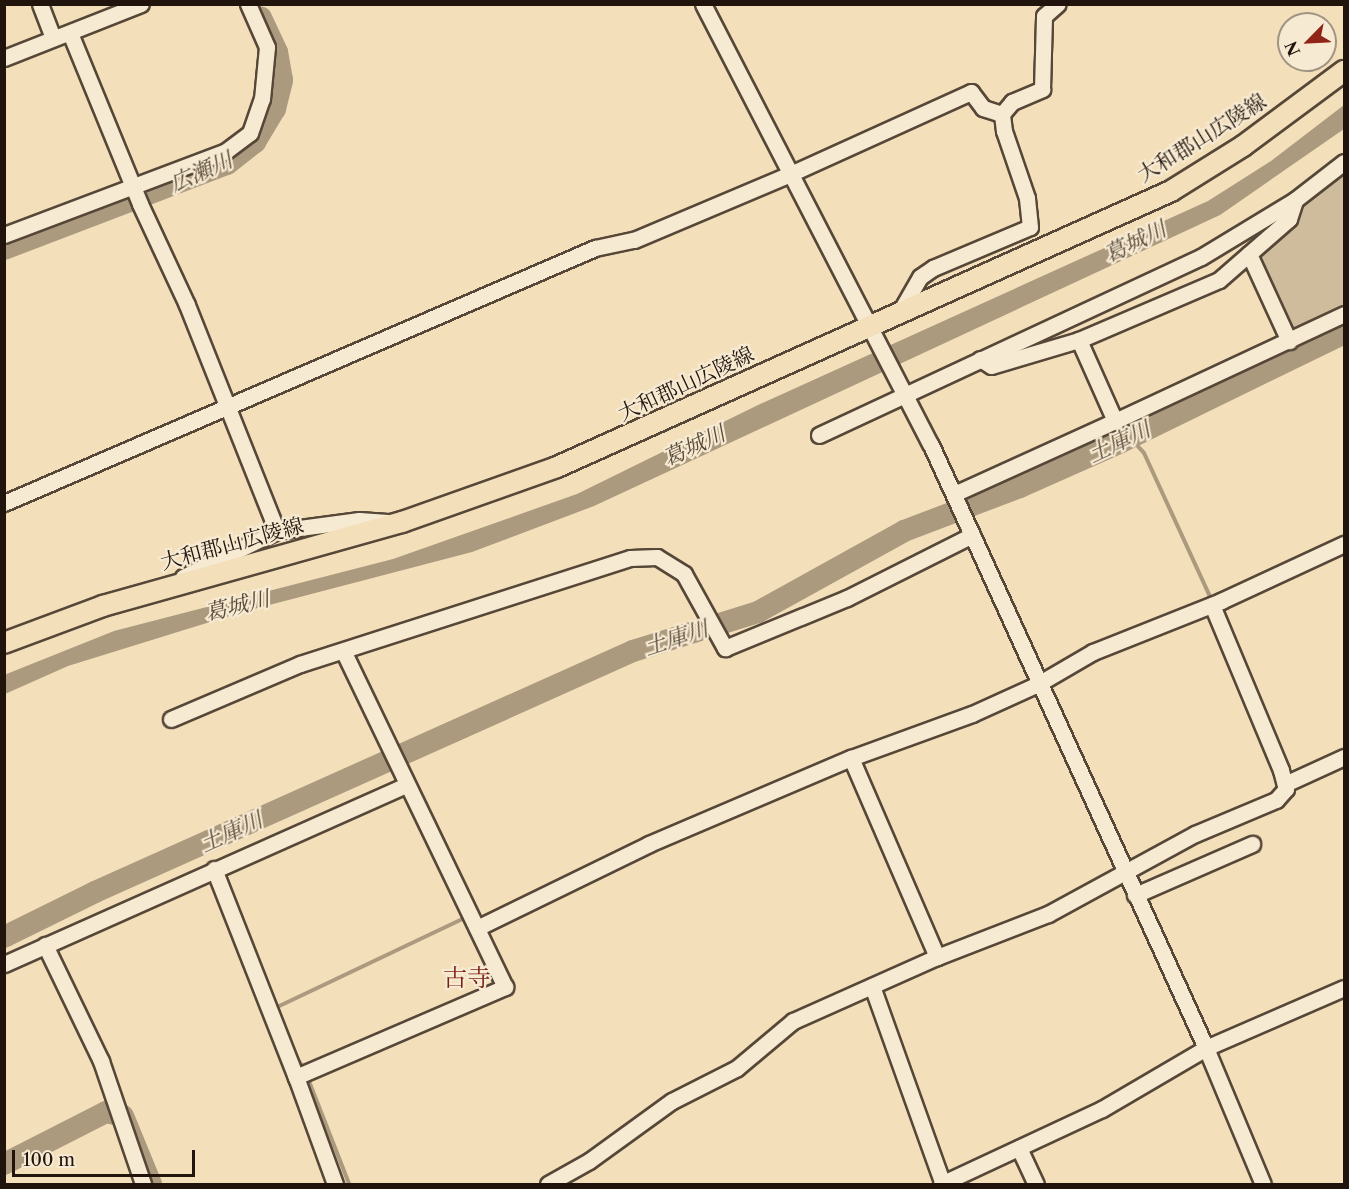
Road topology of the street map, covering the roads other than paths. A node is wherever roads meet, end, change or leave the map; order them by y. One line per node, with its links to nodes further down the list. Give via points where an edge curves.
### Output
1 (40, 4): 7 (street)
2 (141, 4): 6 (street)
3 (248, 4): 13 (street, via 267,47 262,99 250,133 226,151)
4 (703, 4): 12 (street)
5 (1058, 4): 10 (street, via 1044,16 1042,89 1012,102)
6 (70, 33): 7 (street); 13 (street)
7 (54, 38): 8 (street)
8 (4, 58)
9 (1344, 71): 17 (main road, 大和郡山広陵線, via 1243,146 1171,191)
10 (1002, 114): 12 (street, via 983,108 971,92); 17 (street, via 1027,198 1030,227 933,268 920,277)
11 (1344, 162): 14 (street)
12 (788, 175): 19 (street); 24 (street, via 634,240 595,248)
13 (134, 186): 15 (street); 24 (street, via 187,304)
14 (1295, 200): 16 (street, via 1289,219); 22 (street, via 1201,257)
15 (4, 235)
16 (1249, 254): 20 (street, via 1219,280); 21 (street)
17 (901, 310): 19 (main road, 大和郡山広陵線)
18 (1344, 315): 21 (street)
19 (870, 325): 23 (street); 29 (main road, 大和郡山広陵線, via 557,467)
20 (1079, 340): 22 (street, via 991,366); 25 (street)
21 (1289, 341): 25 (street)
22 (980, 358): 23 (street)
23 (906, 395): 26 (street); 27 (street)
24 (226, 407): 28 (street); 30 (street)
25 (1115, 421): 27 (street)
26 (819, 435)
27 (954, 494): 31 (street)
28 (4, 503)
29 (402, 522): 30 (street, via 359,520); 33 (main road, 大和郡山広陵線)
30 (277, 531): 33 (street)
31 (972, 535): 36 (street, via 788,625 725,648 684,574 657,557 630,558); 37 (street)
32 (1344, 544): 34 (street)
33 (162, 588): 35 (main road, 大和郡山広陵線, via 59,620)
34 (1216, 603): 37 (street, via 1093,651); 42 (street)
35 (4, 643)
36 (344, 653): 38 (street, via 300,664); 41 (street)
37 (1038, 684): 40 (street, via 972,714); 45 (street)
38 (171, 719)
39 (1344, 757): 42 (street)
40 (851, 758): 47 (street, via 649,844); 49 (street)
41 (403, 779): 44 (street); 47 (street)
42 (1285, 784): 45 (street, via 1286,789 1276,800)
43 (1252, 844): 46 (street)
44 (214, 869): 48 (street); 54 (street)
45 (1123, 870): 46 (street); 49 (street, via 1048,914)
46 (1135, 895): 53 (street)
47 (477, 928): 54 (street, via 505,987)
48 (45, 945): 50 (street); 57 (street, via 101,1061)
49 (937, 957): 51 (street)
50 (4, 964)
51 (872, 986): 56 (street); 59 (street, via 793,1022 737,1068 672,1101)
52 (1344, 988): 53 (street)
53 (1206, 1048): 55 (street, via 1121,1099); 61 (street)
54 (296, 1077): 58 (street)
55 (1019, 1148): 56 (street); 60 (street)
56 (942, 1184)
57 (143, 1185)
58 (335, 1185)
59 (549, 1185)
60 (1036, 1185)
61 (1263, 1185)

